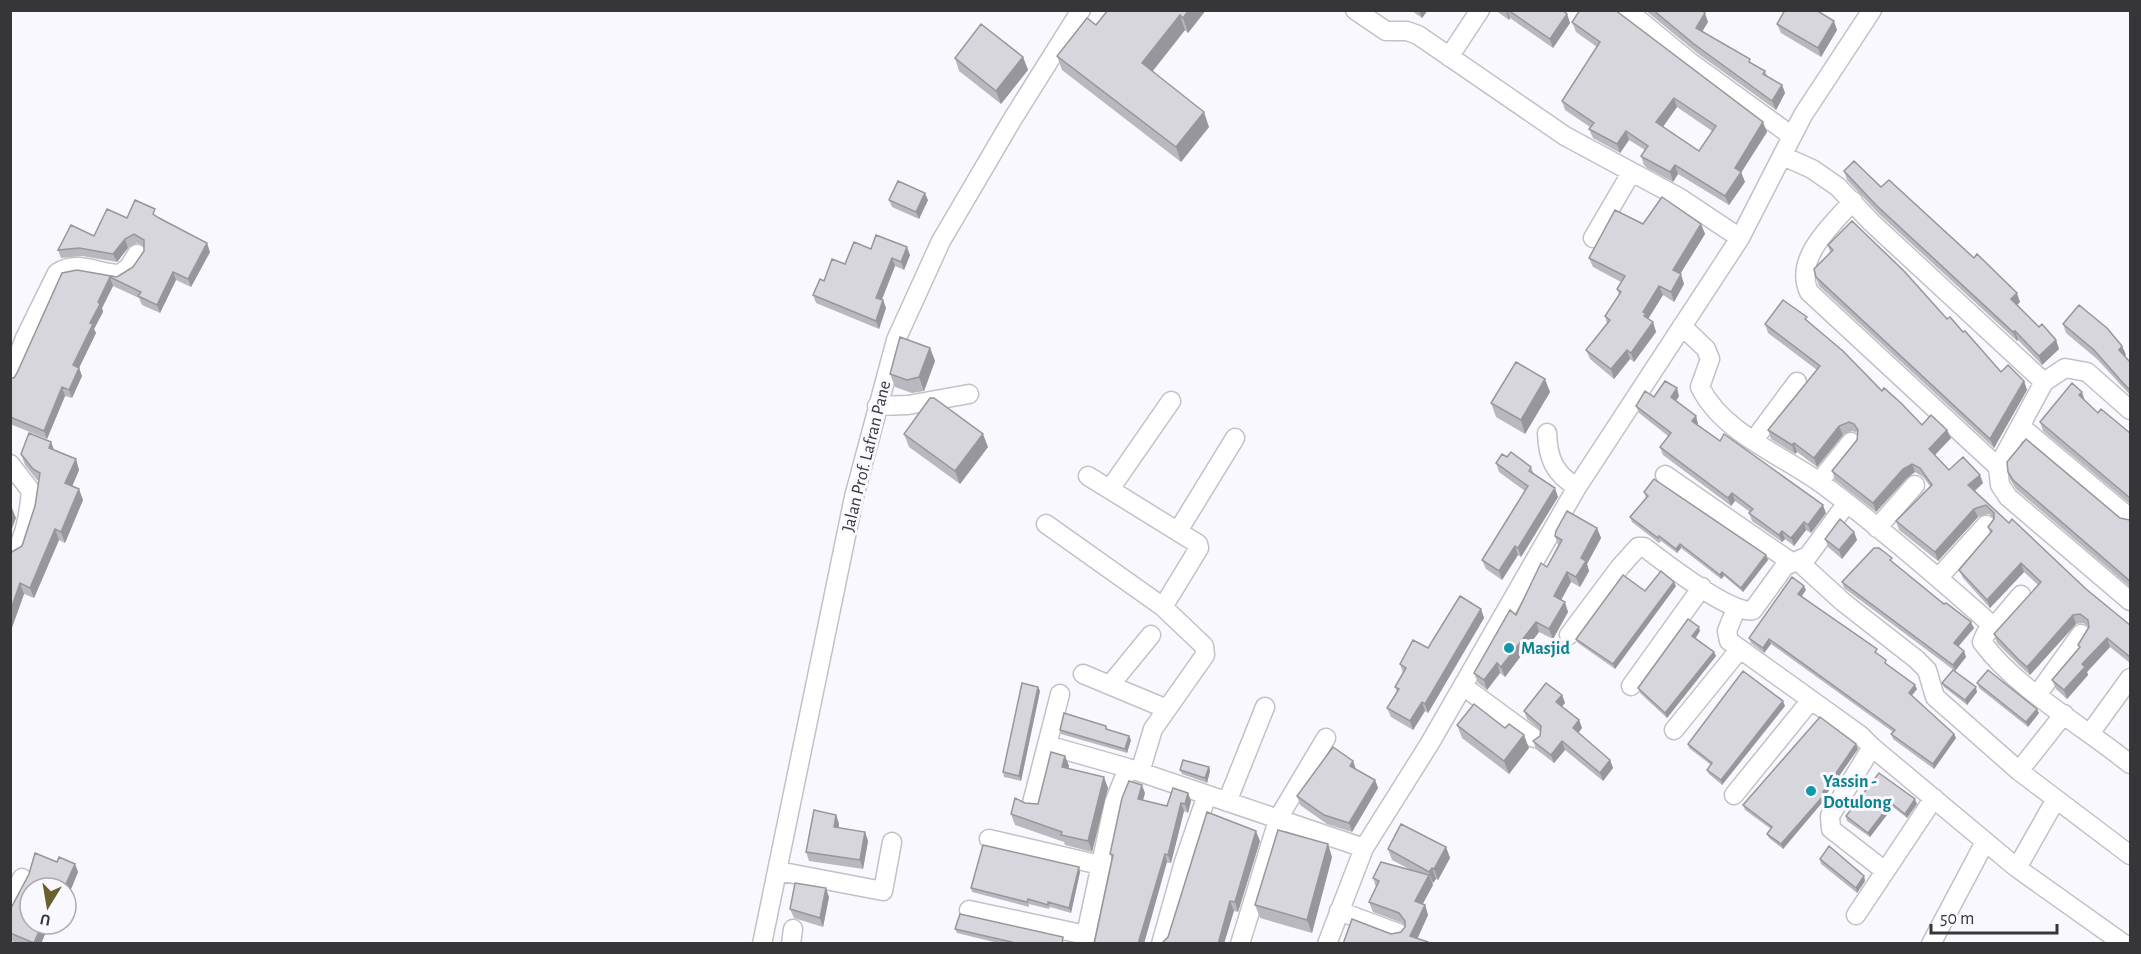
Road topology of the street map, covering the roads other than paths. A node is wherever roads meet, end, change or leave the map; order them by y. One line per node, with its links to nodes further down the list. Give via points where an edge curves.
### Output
1 (1081, 10): 20 (street, Jalan Prof. Lafran Pane, via 940,242 904,317)
2 (1354, 10): 6 (street, via 1386,31 1418,35)
3 (1480, 10): 6 (street)
4 (1626, 10): 7 (street)
5 (1872, 10): 7 (street)
6 (1449, 57): 9 (street, via 1565,136)
7 (1792, 136): 8 (street)
8 (1783, 156): 10 (street, via 1825,177); 12 (street)
9 (1631, 173): 11 (street); 12 (street)
10 (1853, 201): 17 (street); 28 (street, via 1811,253 1805,276 1809,292)
11 (1593, 238)
12 (1740, 238): 14 (street)
13 (137, 254): 15 (street, via 120,274 80,267 57,273)
14 (1682, 326): 25 (street, via 1706,349 1710,359 1700,387 1706,398); 33 (street)
15 (10, 377)
16 (1797, 382): 25 (street)
17 (2044, 382): 21 (street, via 2065,368 2082,369); 22 (street)
18 (969, 394): 20 (street, via 908,405)
19 (1171, 401): 34 (street)
20 (877, 406): 88 (street, Jalan Prof. Lafran Pane, via 850,515)
21 (2130, 410)
22 (2020, 426): 28 (street); 36 (street)
23 (1547, 433): 33 (street, via 1551,461 1560,475)
24 (1235, 438): 40 (street)
25 (1754, 440): 31 (street)
26 (1851, 442): 31 (street)
27 (10, 464): 41 (street, via 31,491 20,545)
28 (1998, 467): 46 (street, via 2000,485 2008,497)
29 (1665, 475): 42 (street)
30 (1088, 476): 34 (street)
31 (1819, 482): 35 (street)
32 (1915, 485): 39 (street)
33 (1577, 487): 57 (street)
34 (1110, 489): 40 (street)
35 (1847, 503): 39 (street); 42 (street, via 1808,556)
36 (2130, 518)
37 (1046, 525): 47 (street)
38 (1986, 525): 43 (street)
39 (1877, 528): 43 (street)
40 (1178, 531): 47 (street, via 1199,548)
41 (10, 555)
42 (1795, 561): 48 (street, via 1756,608 1748,612); 73 (street, via 1916,659 1927,670 1935,697)
43 (1939, 577): 49 (street)
44 (1702, 587): 48 (street); 51 (street, via 1644,547 1638,547); 58 (street)
45 (2021, 596): 49 (street)
46 (2130, 600)
47 (1163, 607): 63 (street, via 1198,638 1205,655)
48 (1736, 609): 53 (street, via 1727,635)
49 (1994, 627): 60 (street, via 1982,642)
50 (2081, 634): 60 (street)
51 (1569, 635)
52 (1151, 636): 56 (street)
53 (1739, 650): 61 (street); 65 (street)
54 (1083, 674): 56 (street)
55 (2130, 678): 66 (street)
56 (1110, 686): 63 (street)
57 (1463, 686): 68 (street); 84 (street)
58 (1631, 686)
59 (1060, 694): 69 (street)
60 (2037, 695): 64 (street)
61 (1810, 700): 70 (street); 75 (street)
62 (1265, 707): 78 (street)
63 (1167, 709): 72 (street)
64 (2064, 714): 66 (street); 73 (street)
65 (1674, 730)
66 (2091, 732): 71 (street)
67 (1326, 738): 80 (street)
68 (1534, 738)
69 (1047, 745): 72 (street); 79 (street)
70 (1872, 747): 76 (street); 89 (street, via 1829,823)
71 (2130, 764)
72 (1134, 770): 74 (street); 86 (street, via 1114,803)
73 (2019, 771): 77 (street)
74 (1207, 795): 78 (street); 98 (street)
75 (1734, 795)
76 (1934, 798): 83 (street); 89 (street)
77 (2056, 799): 85 (street); 87 (street)
78 (1227, 802): 80 (street)
79 (1032, 803)
80 (1279, 817): 84 (street); 99 (street)
81 (989, 840): 86 (street)
82 (892, 842): 88 (street, via 883,891)
83 (1985, 842): 87 (street); 101 (street)
84 (1364, 848): 93 (street)
85 (2130, 855)
86 (1100, 865): 96 (street)
87 (2018, 868): 102 (street)
88 (778, 871): 97 (street, Jalan Prof. Lafran Pane)
89 (1885, 871): 94 (street)
90 (18, 887): 91 (street)
91 (10, 904)
92 (969, 910): 96 (street)
93 (1339, 911): 95 (street); 100 (street)
94 (1856, 915)
95 (1398, 933)
96 (1085, 939)
97 (762, 944)
98 (1161, 944)
99 (1240, 944)
100 (1327, 944)
101 (1931, 944)
102 (2124, 944)

